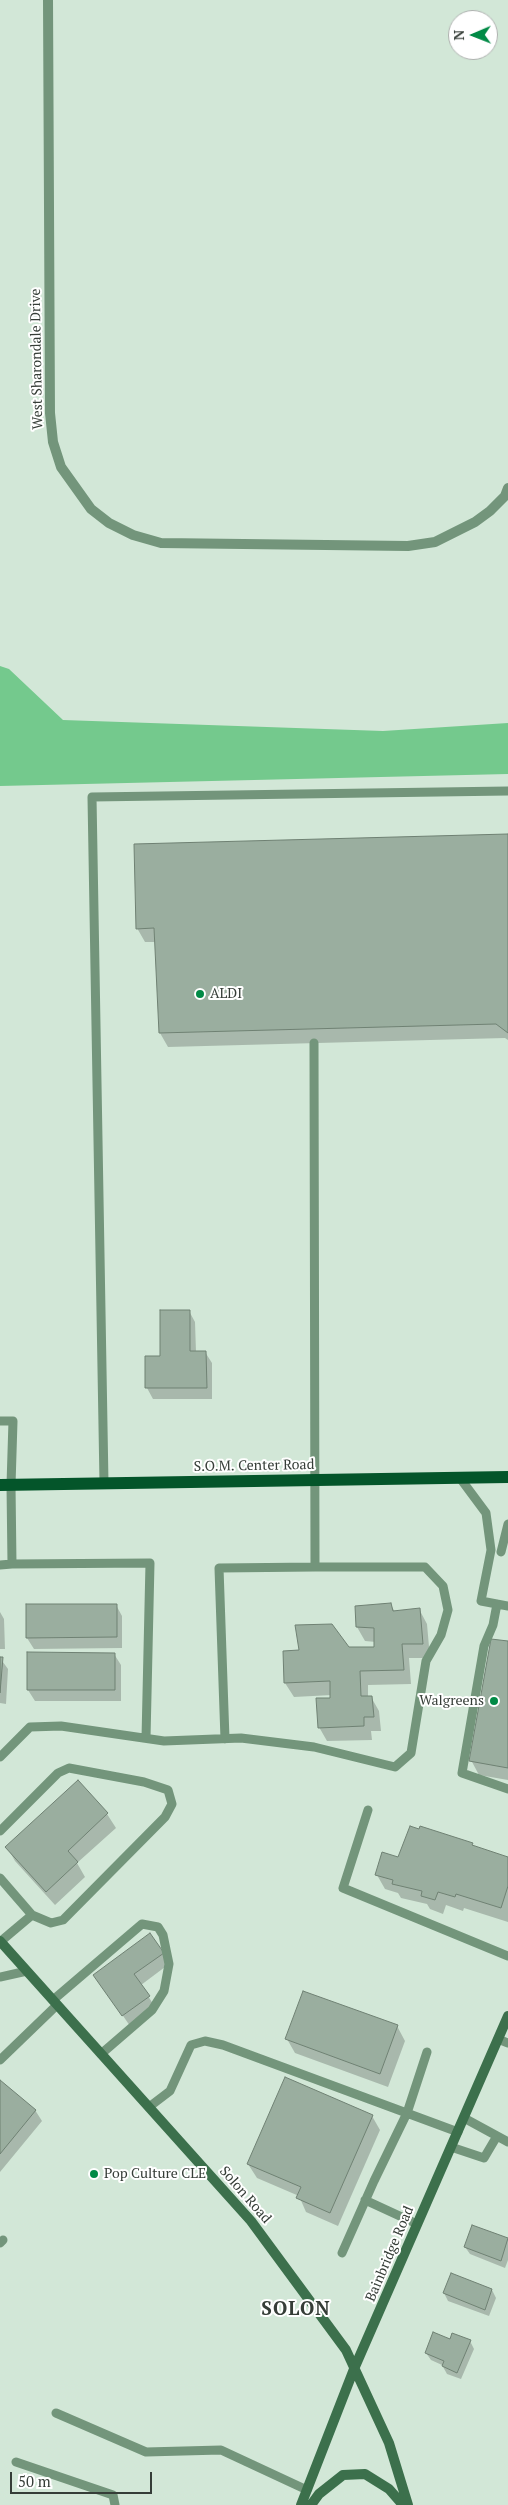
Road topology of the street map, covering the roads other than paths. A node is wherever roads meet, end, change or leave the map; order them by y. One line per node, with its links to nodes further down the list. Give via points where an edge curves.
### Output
1 (48, 0): 2 (street, West Sharondale Drive, via 50,413 53,442 61,467 91,508 133,536 161,543 408,546 435,542 456,532 490,511)
2 (506, 492)
3 (508, 791): 9 (lane, via 92,797)
4 (314, 1044): 8 (lane)
5 (0, 1421): 10 (lane, via 13,1421)
6 (508, 1477): 7 (main road, S.O.M. Center Road)
7 (460, 1478): 8 (main road, S.O.M. Center Road); 12 (lane, via 485,1510)
8 (316, 1480): 9 (main road, S.O.M. Center Road); 16 (lane)
9 (104, 1483): 10 (main road, S.O.M. Center Road)
10 (5, 1485): 15 (lane)
11 (508, 1524): 13 (lane)
12 (491, 1550): 13 (lane); 17 (lane, via 481,1601)
13 (505, 1552)
14 (0, 1564): 15 (lane)
15 (12, 1564): 19 (lane, via 150,1563)
16 (315, 1568): 20 (lane, via 219,1568); 20 (lane, via 425,1567 443,1586 448,1610 441,1635 426,1661 410,1753 395,1767 314,1747)
17 (497, 1604): 18 (lane); 22 (lane, via 484,1646 462,1773)
18 (508, 1606)
19 (146, 1738): 20 (lane, via 164,1741); 21 (lane, via 61,1726 30,1727)
20 (225, 1739)
21 (0, 1757)
22 (508, 1789)
23 (368, 1810): 28 (lane, via 343,1888)
24 (0, 1831): 26 (lane, via 58,1773 69,1768 144,1782 168,1790 172,1804 165,1817 63,1920 52,1923)
25 (0, 1878): 26 (lane)
26 (32, 1915): 27 (lane)
27 (0, 1942): 29 (street, Solon Road)
28 (508, 1956)
29 (27, 1971): 30 (lane); 31 (street, Solon Road)
30 (0, 1977)
31 (55, 2002): 36 (street, Solon Road); 36 (lane, via 142,1924 158,1927 164,1935 169,1964 164,1991 152,2010); 37 (lane)
32 (508, 2016): 33 (street, Bainbridge Road)
33 (498, 2039): 34 (lane); 40 (street, Bainbridge Road)
34 (508, 2044)
35 (428, 2052): 39 (lane)
36 (101, 2054): 38 (street, Solon Road)
37 (0, 2060)
38 (149, 2107): 39 (lane, via 170,2091 191,2045 205,2040); 48 (street, Solon Road, via 250,2220 346,2350)
39 (407, 2113): 41 (lane); 45 (lane)
40 (464, 2118): 41 (street, Bainbridge Road); 42 (lane)
41 (458, 2132): 44 (street, Bainbridge Road)
42 (497, 2136): 43 (lane); 44 (lane, via 484,2158)
43 (508, 2142)
44 (451, 2147): 46 (street, Bainbridge Road)
45 (365, 2200): 46 (lane); 47 (lane)
46 (418, 2224): 48 (street, Bainbridge Road)
47 (342, 2252)
48 (354, 2369): 51 (street, Bainbridge Road); 56 (street, Solon Road, via 389,2443)
49 (56, 2413): 51 (lane, via 146,2452 221,2450)
50 (16, 2462): 52 (lane, via 113,2495)
51 (307, 2490): 53 (street, Bainbridge Road)
52 (115, 2505)
53 (301, 2505)
54 (311, 2505): 55 (street, via 319,2494 343,2475 366,2474 389,2489)
55 (403, 2505)
56 (408, 2505)

